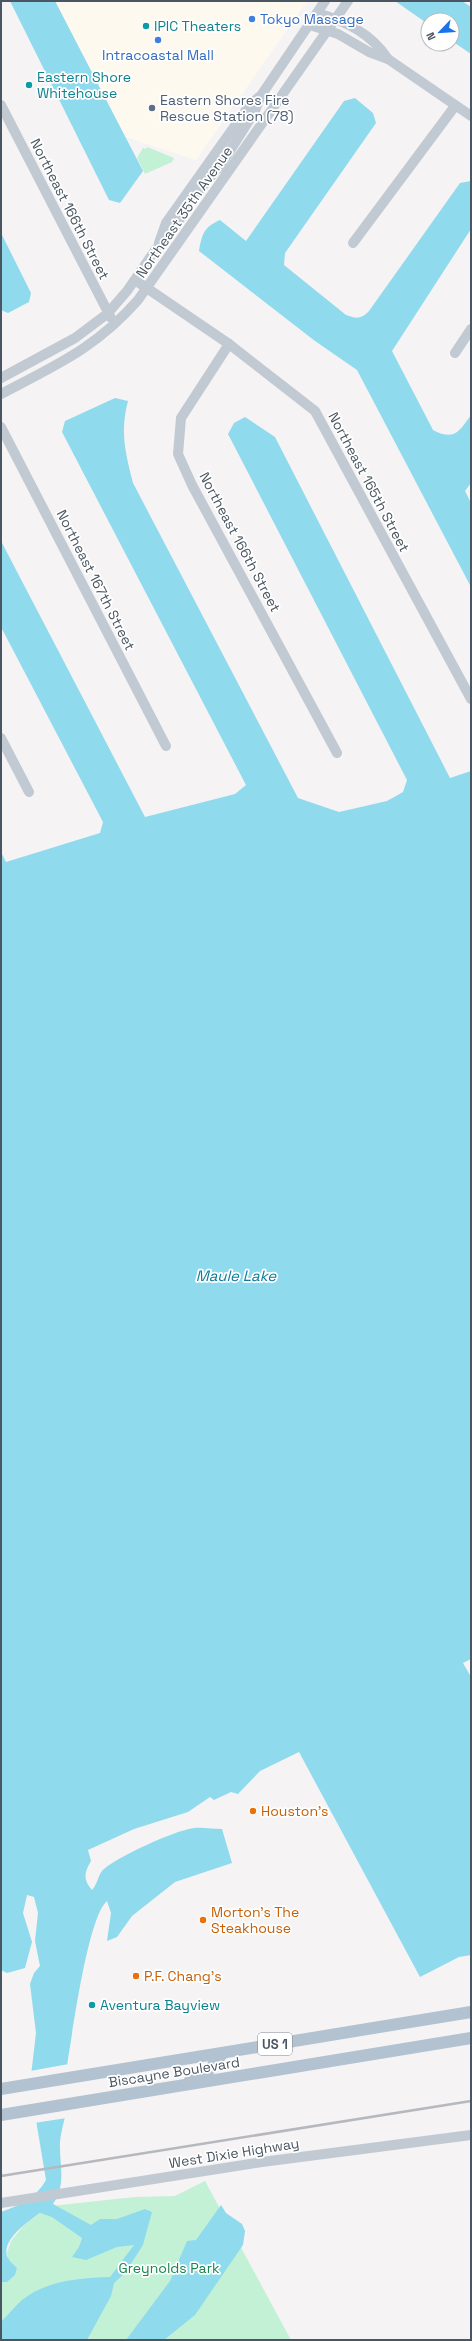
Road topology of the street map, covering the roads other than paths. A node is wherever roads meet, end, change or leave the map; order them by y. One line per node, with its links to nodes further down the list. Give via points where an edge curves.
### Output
1 (325, 1): 3 (street, Northeast 35th Avenue)
2 (348, 1): 4 (street, Northeast 35th Avenue)
3 (317, 13): 4 (street); 5 (street, Northeast 35th Avenue)
4 (335, 18): 6 (street, Northeast 35th Avenue); 7 (street, via 361,32 381,49)
5 (310, 25): 6 (street); 8 (street, Northeast 35th Avenue)
6 (327, 30): 7 (street); 15 (street, Northeast 35th Avenue)
7 (388, 59): 10 (street)
8 (260, 97): 13 (street, Northeast 35th Avenue, via 249,106 166,223); 13 (street, Northeast 35th Avenue, via 255,111 195,206 185,211 173,230)
9 (1, 105): 16 (street, Northeast 166th Street)
10 (454, 106): 11 (street); 12 (street)
11 (471, 116)
12 (353, 243)
13 (156, 248): 14 (street, Northeast 35th Avenue)
14 (135, 280): 15 (street, Northeast 165th Street); 16 (street, Northeast 35th Avenue)
15 (148, 288): 17 (street, Northeast 35th Avenue); 19 (street, Northeast 165th Street)
16 (107, 314): 17 (street, Northeast 166th Street); 21 (street, Northeast 35th Avenue, via 75,338)
17 (116, 324): 22 (street, Northeast 35th Avenue, via 83,350)
18 (471, 329): 20 (street)
19 (229, 344): 24 (street, Northeast 165th Street, via 315,411); 27 (street, Northeast 166th Street, via 181,418 178,454 192,485)
20 (455, 353)
21 (1, 378)
22 (1, 394)
23 (1, 427): 26 (street, Northeast 167th Street)
24 (471, 699)
25 (1, 738): 28 (street)
26 (166, 746)
27 (338, 753)
28 (29, 792)
29 (471, 2012): 31 (main road, Biscayne Boulevard / US 1)
30 (471, 2038): 32 (main road, Biscayne Boulevard / US 1)
31 (223, 2053): 32 (main road, via 210,2070); 33 (main road, Biscayne Boulevard / US 1)
32 (180, 2086): 34 (main road, Biscayne Boulevard / US 1)
33 (1, 2089)
34 (1, 2115)
35 (471, 2135): 36 (street, West Dixie Highway, via 262,2162)
36 (4, 2202)

